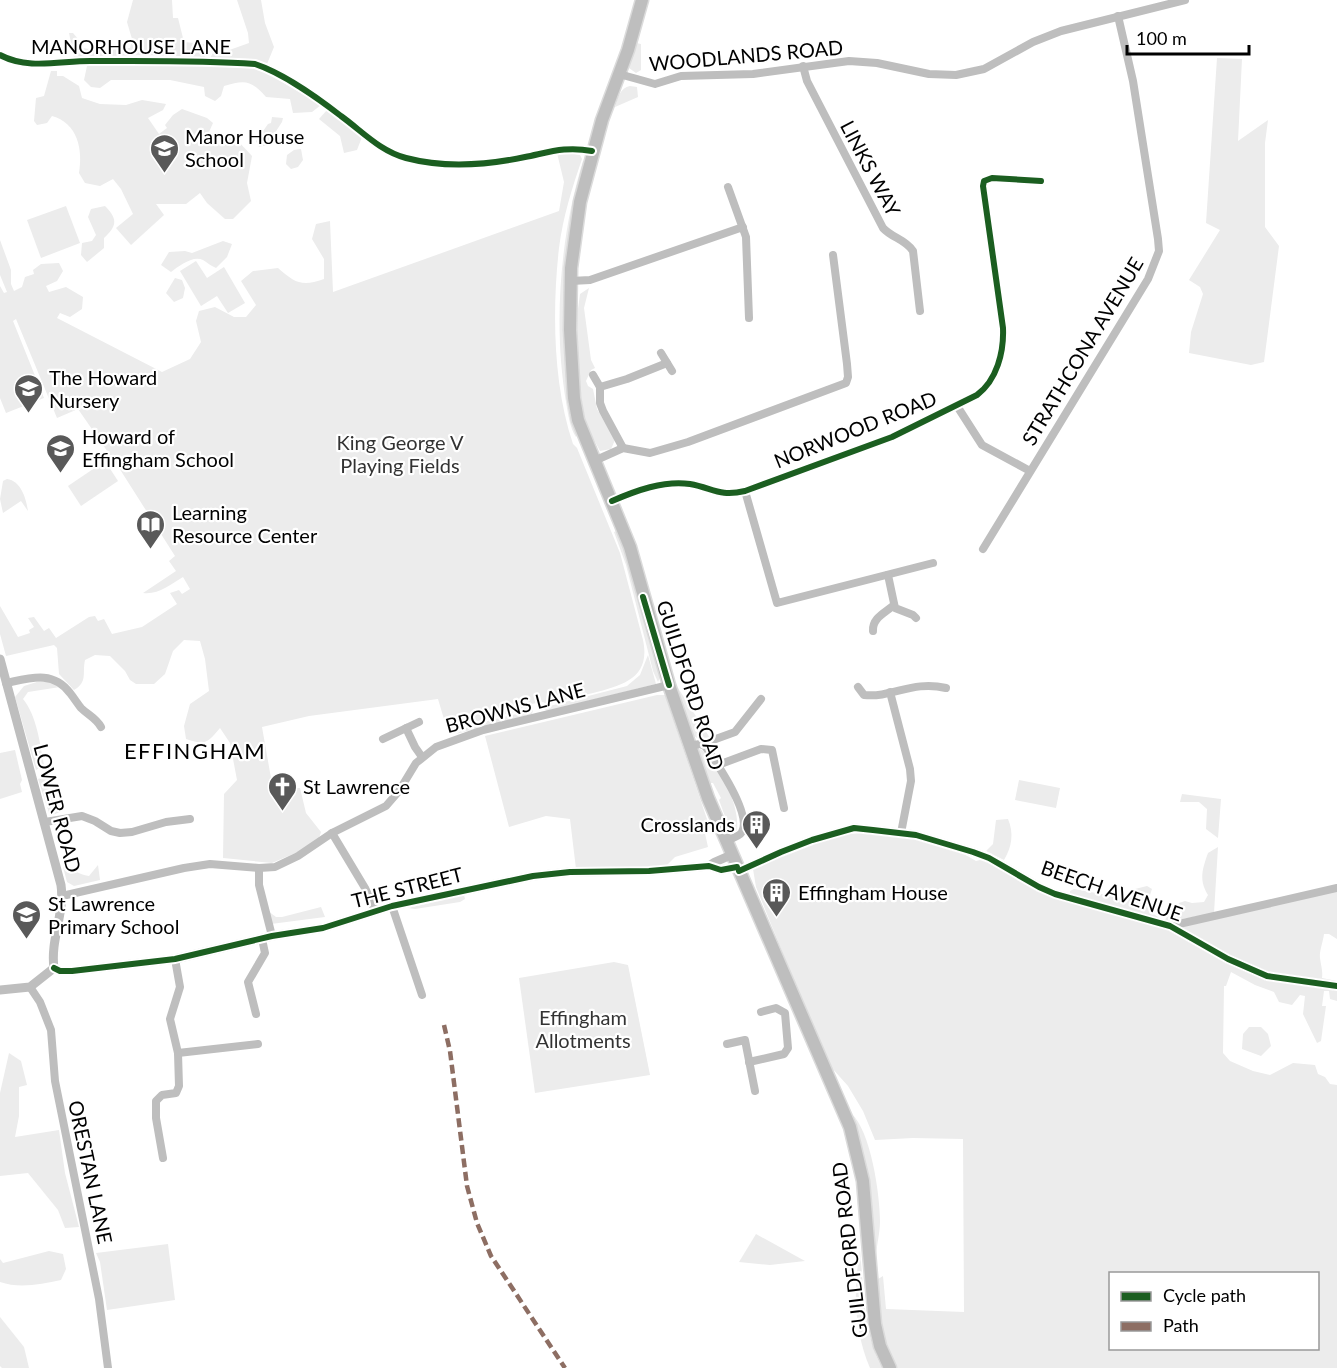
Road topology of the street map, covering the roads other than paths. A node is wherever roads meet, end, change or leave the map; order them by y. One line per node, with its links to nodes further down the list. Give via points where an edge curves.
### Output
1 (642, 0): 6 (main road, GUILDFORD ROAD)
2 (1185, 0): 3 (street, WOODLANDS ROAD)
3 (1118, 16): 5 (street, WOODLANDS ROAD, via 1044,36 984,69 956,75 929,74 863,61); 23 (street, STRATHCONA AVENUE, via 1133,81 1159,251 1148,279)
4 (0, 55): 7 (street, MANORHOUSE LANE, via 17,62 41,63 255,64 326,105 371,141 394,154 419,161 491,162 570,148)
5 (803, 66): 6 (street, WOODLANDS ROAD, via 753,74 681,76 655,84); 13 (street, LINKS WAY, via 807,81 883,228 913,251)
6 (619, 74): 7 (main road, GUILDFORD ROAD)
7 (592, 151): 12 (main road, GUILDFORD ROAD, via 574,235)
8 (1041, 181): 20 (street, NORWOOD ROAD, via 984,181 982,193 1004,343 987,387)
9 (728, 187): 10 (street)
10 (743, 227): 12 (street, via 590,280); 14 (street)
11 (833, 255): 21 (street, via 846,383 670,447 644,453)
12 (571, 280): 22 (main road, GUILDFORD ROAD, via 574,398)
13 (920, 311)
14 (749, 318)
15 (661, 353): 16 (street)
16 (667, 363): 17 (street); 19 (street)
17 (672, 372)
18 (593, 375): 19 (street)
19 (600, 387): 21 (street, via 600,403)
20 (957, 406): 23 (street, NORWOOD ROAD, via 982,445); 24 (street, NORWOOD ROAD, via 892,437)
21 (623, 448): 22 (street)
22 (594, 461): 25 (main road, GUILDFORD ROAD)
23 (1030, 471): 26 (street, STRATHCONA AVENUE)
24 (745, 491): 25 (street, NORWOOD ROAD, via 726,494 679,483); 28 (street, via 777,603)
25 (612, 501): 34 (main road, GUILDFORD ROAD, via 630,548)
26 (983, 549)
27 (933, 563): 28 (street)
28 (888, 574): 29 (street)
29 (894, 605): 30 (street); 31 (street, via 877,618)
30 (916, 618)
31 (873, 631)
32 (0, 659): 33 (street, LOWER ROAD)
33 (6, 683): 40 (street, via 35,677 55,679); 49 (street, LOWER ROAD)
34 (669, 685): 43 (main road, GUILDFORD ROAD); 45 (street, BROWNS LANE, via 483,730 444,743)
35 (858, 687): 37 (street, via 864,695)
36 (946, 688): 37 (street, via 925,685)
37 (890, 692): 51 (street, via 910,769)
38 (761, 699): 44 (street, via 735,732)
39 (419, 722): 41 (street)
40 (101, 727)
41 (406, 728): 42 (street); 45 (street)
42 (383, 739)
43 (689, 746): 44 (street); 52 (main road, GUILDFORD ROAD)
44 (705, 746): 46 (street)
45 (422, 757): 50 (street, BROWNS LANE, via 391,801)
46 (718, 765): 47 (street, via 761,749 772,750); 52 (street, via 735,794 743,824 740,835)
47 (784, 808)
48 (190, 819): 49 (street, via 120,833 82,816)
49 (45, 822): 58 (street, LOWER ROAD)
50 (332, 833): 55 (street, BROWNS LANE, via 298,856 275,867); 60 (street)
51 (902, 833): 56 (street, BEECH AVENUE, via 854,828); 61 (street, BEECH AVENUE, via 989,858 1055,894)
52 (725, 841): 53 (main road, GUILDFORD ROAD)
53 (731, 855): 54 (street, THE STREET); 56 (main road, GUILDFORD ROAD)
54 (709, 866): 56 (street, THE STREET); 59 (street, THE STREET, via 533,876)
55 (259, 868): 58 (street, BROWNS LANE, via 217,864 190,867); 62 (street, via 259,885)
56 (738, 869): 70 (main road, GUILDFORD ROAD)
57 (1337, 888): 61 (street)
58 (62, 896): 65 (street, LOWER ROAD, via 54,940)
59 (392, 906): 60 (street, THE STREET); 69 (street)
60 (375, 910): 62 (street, THE STREET, via 324,928)
61 (1170, 926): 66 (street, BEECH AVENUE, via 1267,976)
62 (272, 936): 63 (street, THE STREET)
63 (262, 939): 64 (street, THE STREET); 73 (street, via 265,954 248,982)
64 (175, 959): 65 (street, THE STREET, via 72,971); 76 (street, via 180,987 170,1019)
65 (54, 968): 67 (street)
66 (1337, 986)
67 (30, 987): 68 (street); 80 (street, ORESTAN LANE, via 51,1030 55,1081 99,1299)
68 (0, 990)
69 (422, 995)
70 (799, 1007): 72 (street); 81 (main road, GUILDFORD ROAD, via 847,1116 858,1155 865,1196 874,1324)
71 (761, 1012): 72 (street, via 776,1008)
72 (785, 1013): 77 (street, via 787,1051)
73 (256, 1014)
74 (258, 1044): 76 (street)
75 (727, 1044): 77 (street, via 745,1040)
76 (178, 1053): 79 (street, via 178,1091 156,1101)
77 (749, 1062): 78 (street)
78 (755, 1091)
79 (163, 1158)
80 (108, 1368)
81 (890, 1368)

